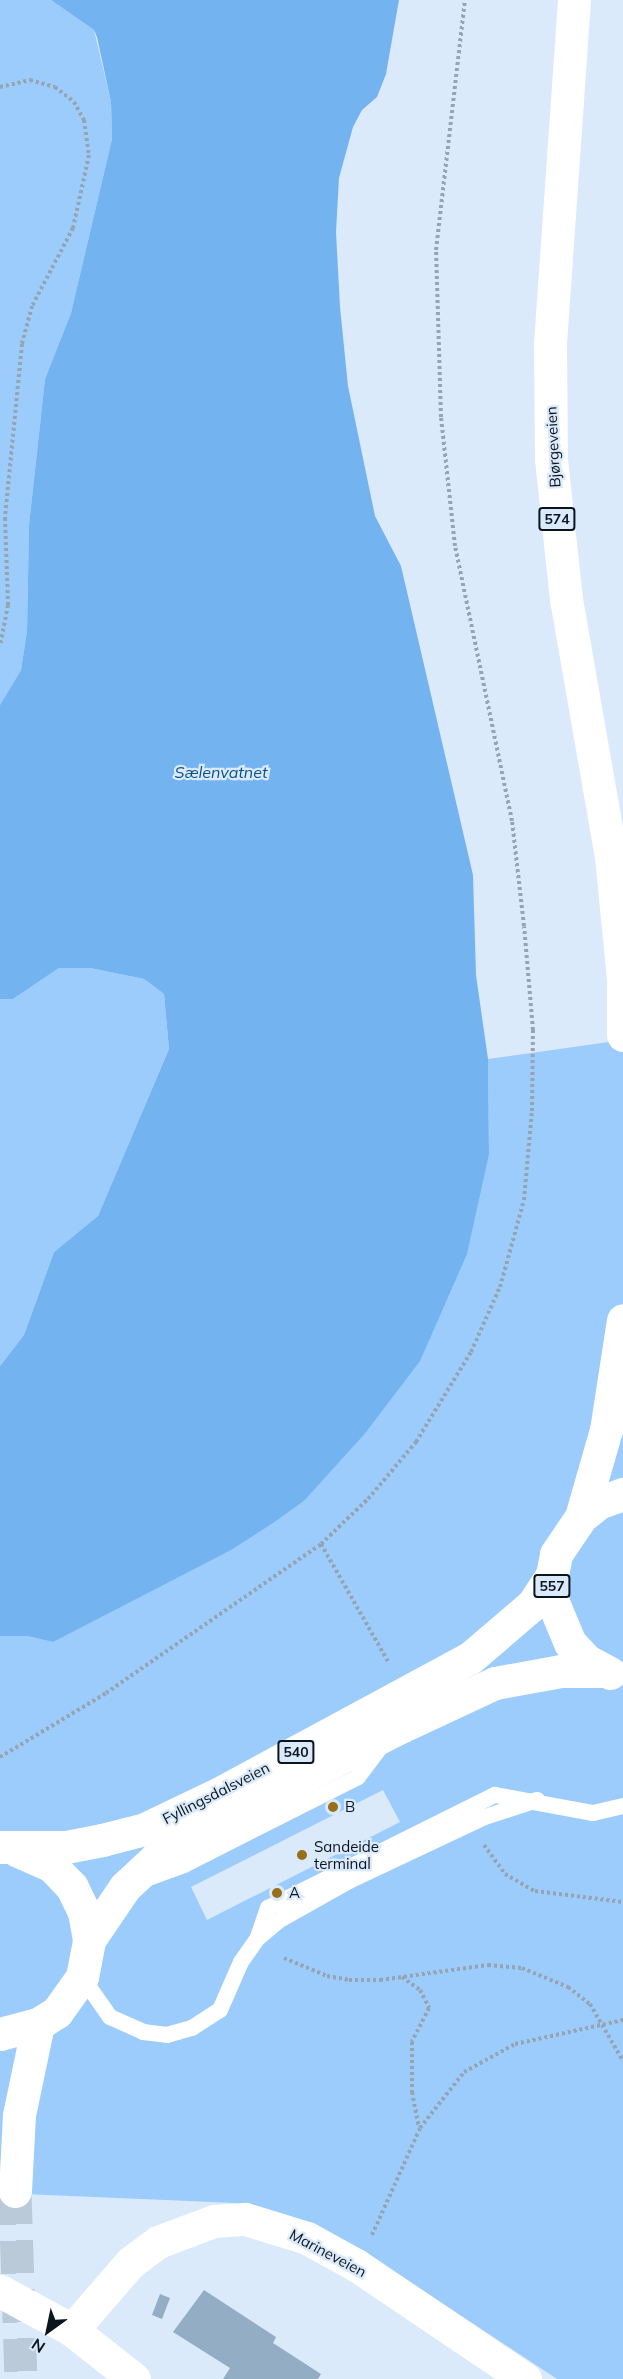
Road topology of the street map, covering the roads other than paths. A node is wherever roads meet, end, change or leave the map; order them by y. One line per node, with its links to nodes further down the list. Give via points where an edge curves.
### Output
1 (574, 0): 2 (main road, Bjørgeveien / 574, via 552,298 551,459 566,598 611,857)
2 (623, 1035)
3 (623, 1320): 5 (main road, via 606,1430)
4 (623, 1494): 5 (main road, 557, via 598,1503)
5 (581, 1517): 6 (main road, 557, via 556,1554)
6 (552, 1575): 7 (main road, 557, via 552,1600 570,1644); 9 (main road, Fyllingsdalsveien / 540, via 517,1620 470,1658 218,1794 144,1829 102,1840 66,1847)
7 (614, 1674): 10 (main road, Fyllingsdalsveien / 540, via 561,1671 495,1683 394,1730 187,1837 154,1859 126,1887)
8 (623, 1806): 11 (lane, via 593,1813 537,1800 486,1817 350,1881 278,1921 258,1938 241,1962 220,2010 192,2028 167,2036 143,2032 110,2017)
9 (0, 1847): 10 (main road, 540, via 28,1853 52,1866 72,1887 84,1912)
10 (89, 1940): 11 (main road, 540)
11 (82, 1977): 12 (main road, 540, via 57,2012)
12 (38, 2024): 13 (main road, 540); 14 (main road, via 20,2115)
13 (0, 2034)
14 (15, 2191)
15 (0, 2291): 16 (main road)
16 (72, 2330): 17 (main road); 18 (main road, Marineveien, via 130,2263 158,2242 214,2221 245,2219 307,2238 356,2265)
17 (134, 2379)
18 (525, 2379)

